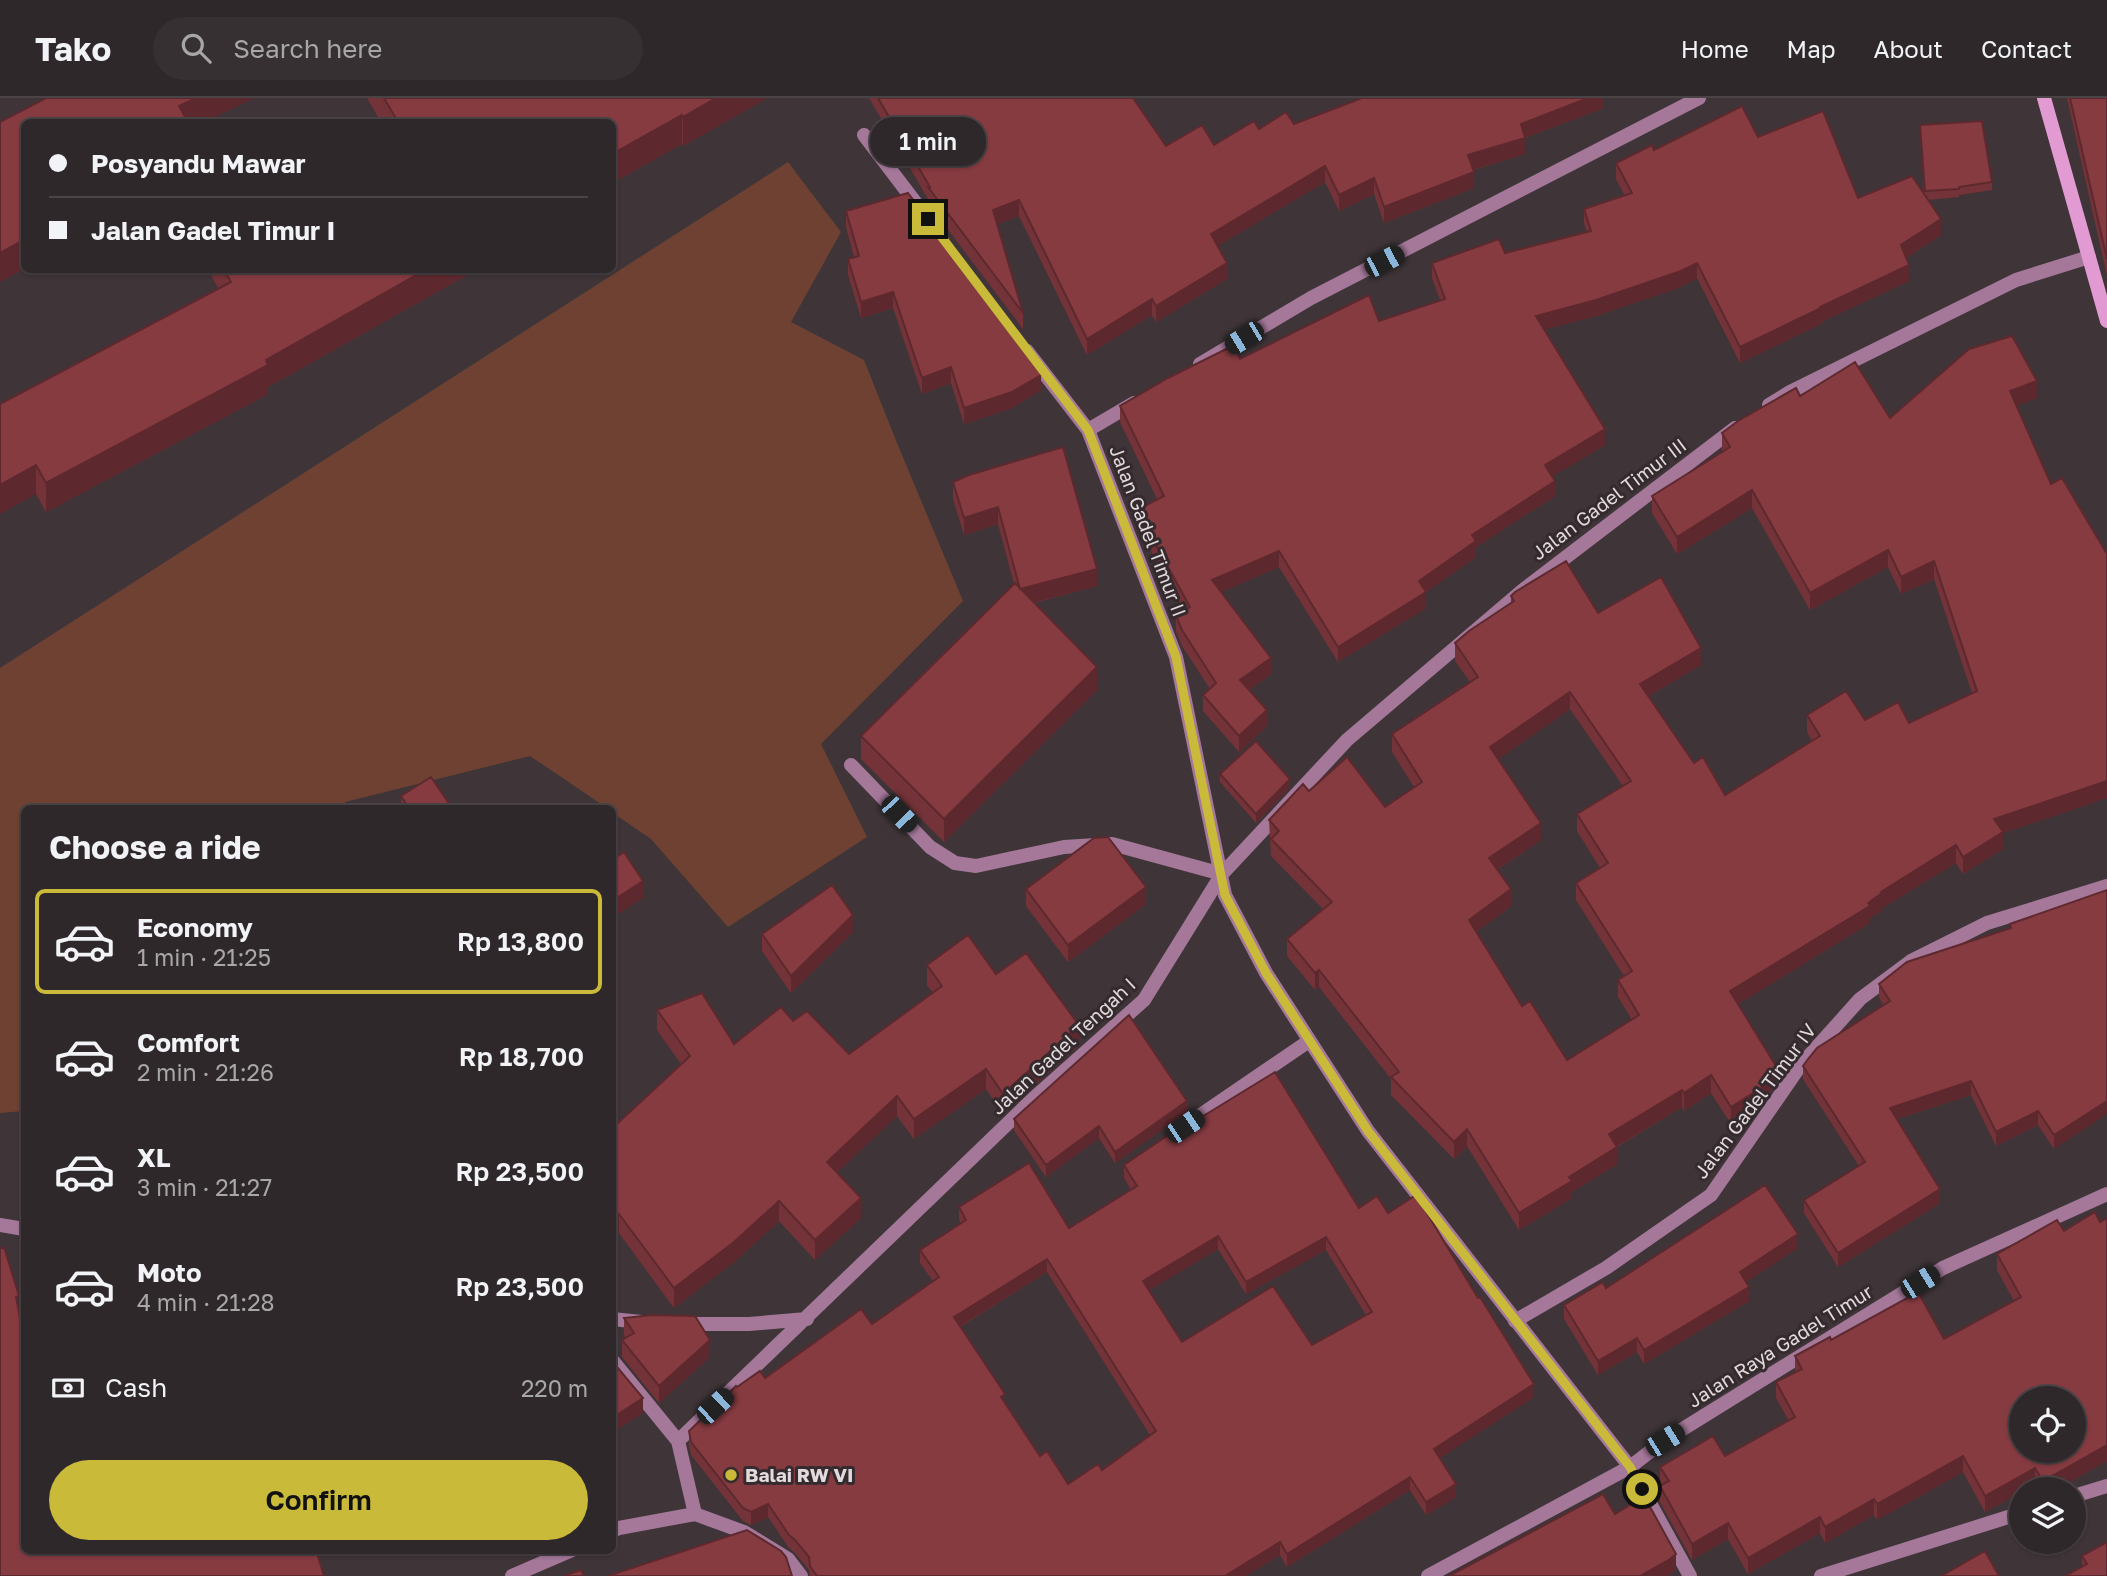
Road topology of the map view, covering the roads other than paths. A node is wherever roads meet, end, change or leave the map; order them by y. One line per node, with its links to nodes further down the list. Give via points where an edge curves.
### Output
1 (1699, 98): 8 (street, via 1311,298)
2 (2044, 98): 5 (street)
3 (864, 135): 4 (street)
4 (930, 222)
5 (2089, 257): 6 (street); 12 (street, Jalan Gadel Timur III, via 2016,280 1754,414 1523,590 1347,740)
6 (2107, 321)
7 (1021, 343): 10 (street)
8 (1182, 375)
9 (1146, 396): 10 (street, Jalan Gadel Timur II)
10 (1088, 430): 12 (street, Jalan Gadel Timur II, via 1176,657)
11 (851, 765): 12 (street, via 930,847 955,863 976,866 1064,847 1112,844)
12 (1222, 874): 14 (street, via 1225,895 1266,973); 19 (street, Jalan Gadel Tengah I, via 1144,1000 1034,1098)
13 (2107, 886): 21 (street, Jalan Gadel Timur IV, via 1987,923 1911,961 1860,999 1800,1066 1711,1195 1606,1268)
14 (1310, 1041): 15 (street); 21 (street, via 1368,1131)
15 (1167, 1138)
16 (2107, 1195): 24 (street, Jalan Raya Gadel Timur, via 1943,1268 1665,1440)
17 (0, 1225): 18 (street)
18 (21, 1228)
19 (807, 1318): 20 (street, via 749,1324); 23 (street, Jalan Gadel Tengah I)
20 (616, 1319)
21 (1515, 1321): 24 (street)
22 (616, 1365): 23 (street)
23 (678, 1441): 27 (street)
24 (1630, 1467): 33 (street, Jalan Raya Gadel Timur); 34 (street)
25 (2107, 1486): 26 (street)
26 (2086, 1492)
27 (695, 1514): 29 (street); 32 (street, via 744,1532 788,1559)
28 (2009, 1517): 35 (street)
29 (616, 1529)
30 (563, 1554): 31 (street)
31 (512, 1576)
32 (801, 1576)
33 (1428, 1576)
34 (1690, 1576)
35 (1821, 1576)

